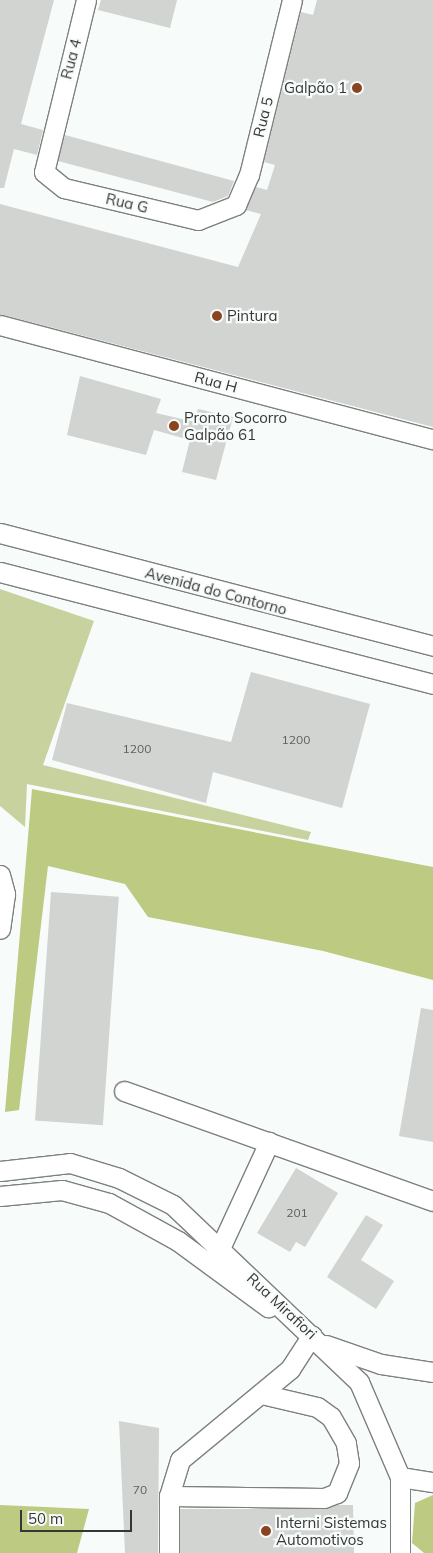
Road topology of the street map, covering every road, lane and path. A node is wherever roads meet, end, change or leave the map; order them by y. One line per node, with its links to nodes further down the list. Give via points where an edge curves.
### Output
1 (86, 0): 3 (street, Rua 4)
2 (292, 0): 4 (street, Rua 5)
3 (55, 119): 4 (street, Rua G, via 44,172 64,188 198,220 236,205)
4 (249, 175)
5 (0, 326): 6 (street, Rua H)
6 (433, 439)
7 (0, 533): 9 (street, Avenida do Contorno)
8 (0, 572): 10 (street)
9 (433, 646)
10 (433, 684)
11 (0, 874): 12 (street, via 5,894)
12 (0, 929)
13 (124, 1091): 14 (street)
14 (269, 1142): 17 (street); 18 (street)
15 (0, 1171): 18 (street, Rua Mirafiori, via 70,1163 119,1178 173,1205)
16 (0, 1196): 19 (street, Rua Mirafiori, via 62,1190 108,1203)
17 (433, 1201)
18 (221, 1250): 19 (street); 20 (street, Rua Mirafiori)
19 (211, 1265): 20 (street, Rua Mirafiori)
20 (314, 1338): 21 (street, via 381,1364); 22 (street, via 290,1369); 23 (street, via 359,1382)
21 (433, 1372)
22 (262, 1394): 25 (street, via 180,1460); 25 (street, via 318,1407 331,1417 346,1443 350,1463 337,1493 324,1498)
23 (400, 1477): 24 (street); 27 (street)
24 (433, 1482)
25 (169, 1496): 26 (street)
26 (169, 1553)
27 (400, 1553)

